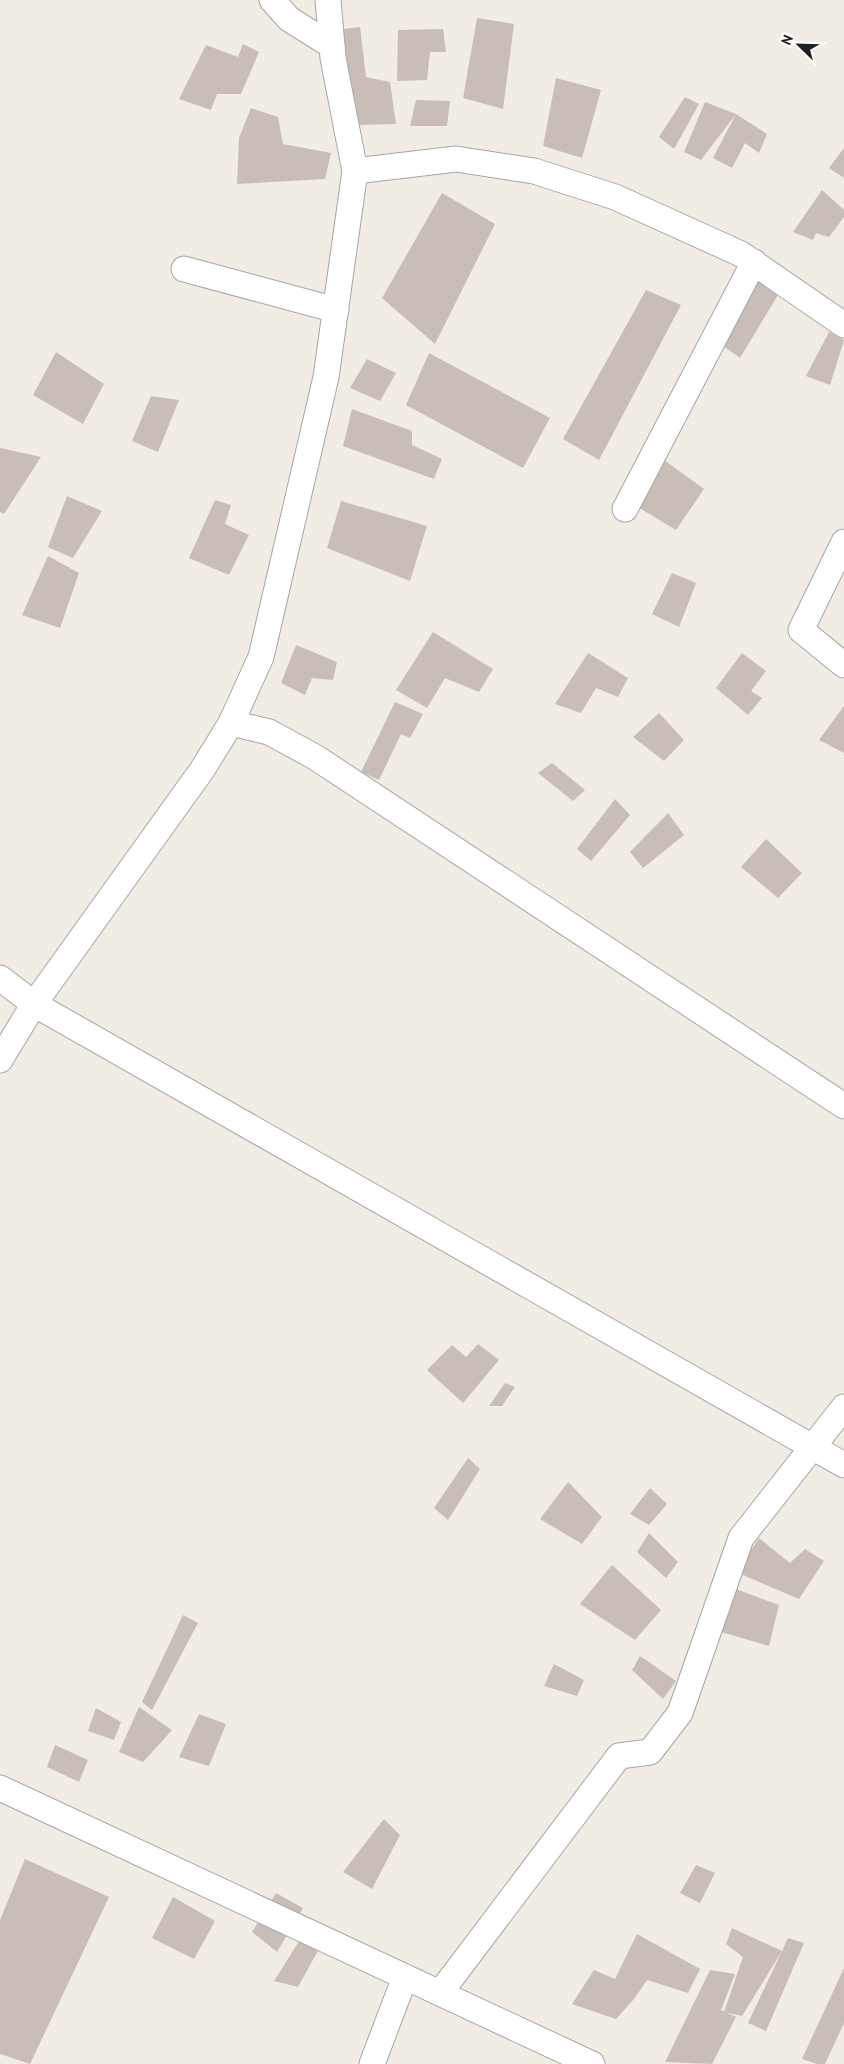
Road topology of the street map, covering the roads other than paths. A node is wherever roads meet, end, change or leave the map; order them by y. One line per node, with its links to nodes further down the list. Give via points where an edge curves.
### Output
1 (272, 0): 3 (street, via 289,19)
2 (328, 0): 3 (street)
3 (332, 46): 4 (street)
4 (355, 171): 5 (street, via 456,158 534,171 614,197); 7 (street)
5 (754, 262): 8 (street); 9 (street)
6 (184, 269): 7 (street)
7 (336, 310): 12 (street, via 326,377 261,657)
8 (844, 325)
9 (625, 509)
10 (844, 542): 11 (street, via 801,630)
11 (844, 664)
12 (231, 722): 14 (street, via 202,770); 16 (street, via 269,732 315,757)
13 (0, 978): 14 (street)
14 (34, 1004): 15 (street); 18 (street)
15 (0, 1060)
16 (844, 1106)
17 (844, 1407): 18 (street)
18 (814, 1447): 19 (street); 22 (street, via 741,1538 680,1713 650,1752 619,1756)
19 (844, 1465)
20 (0, 1788): 21 (street)
21 (405, 1977): 22 (street); 23 (street)
22 (440, 1993): 24 (street)
23 (372, 2064)
24 (592, 2064)

